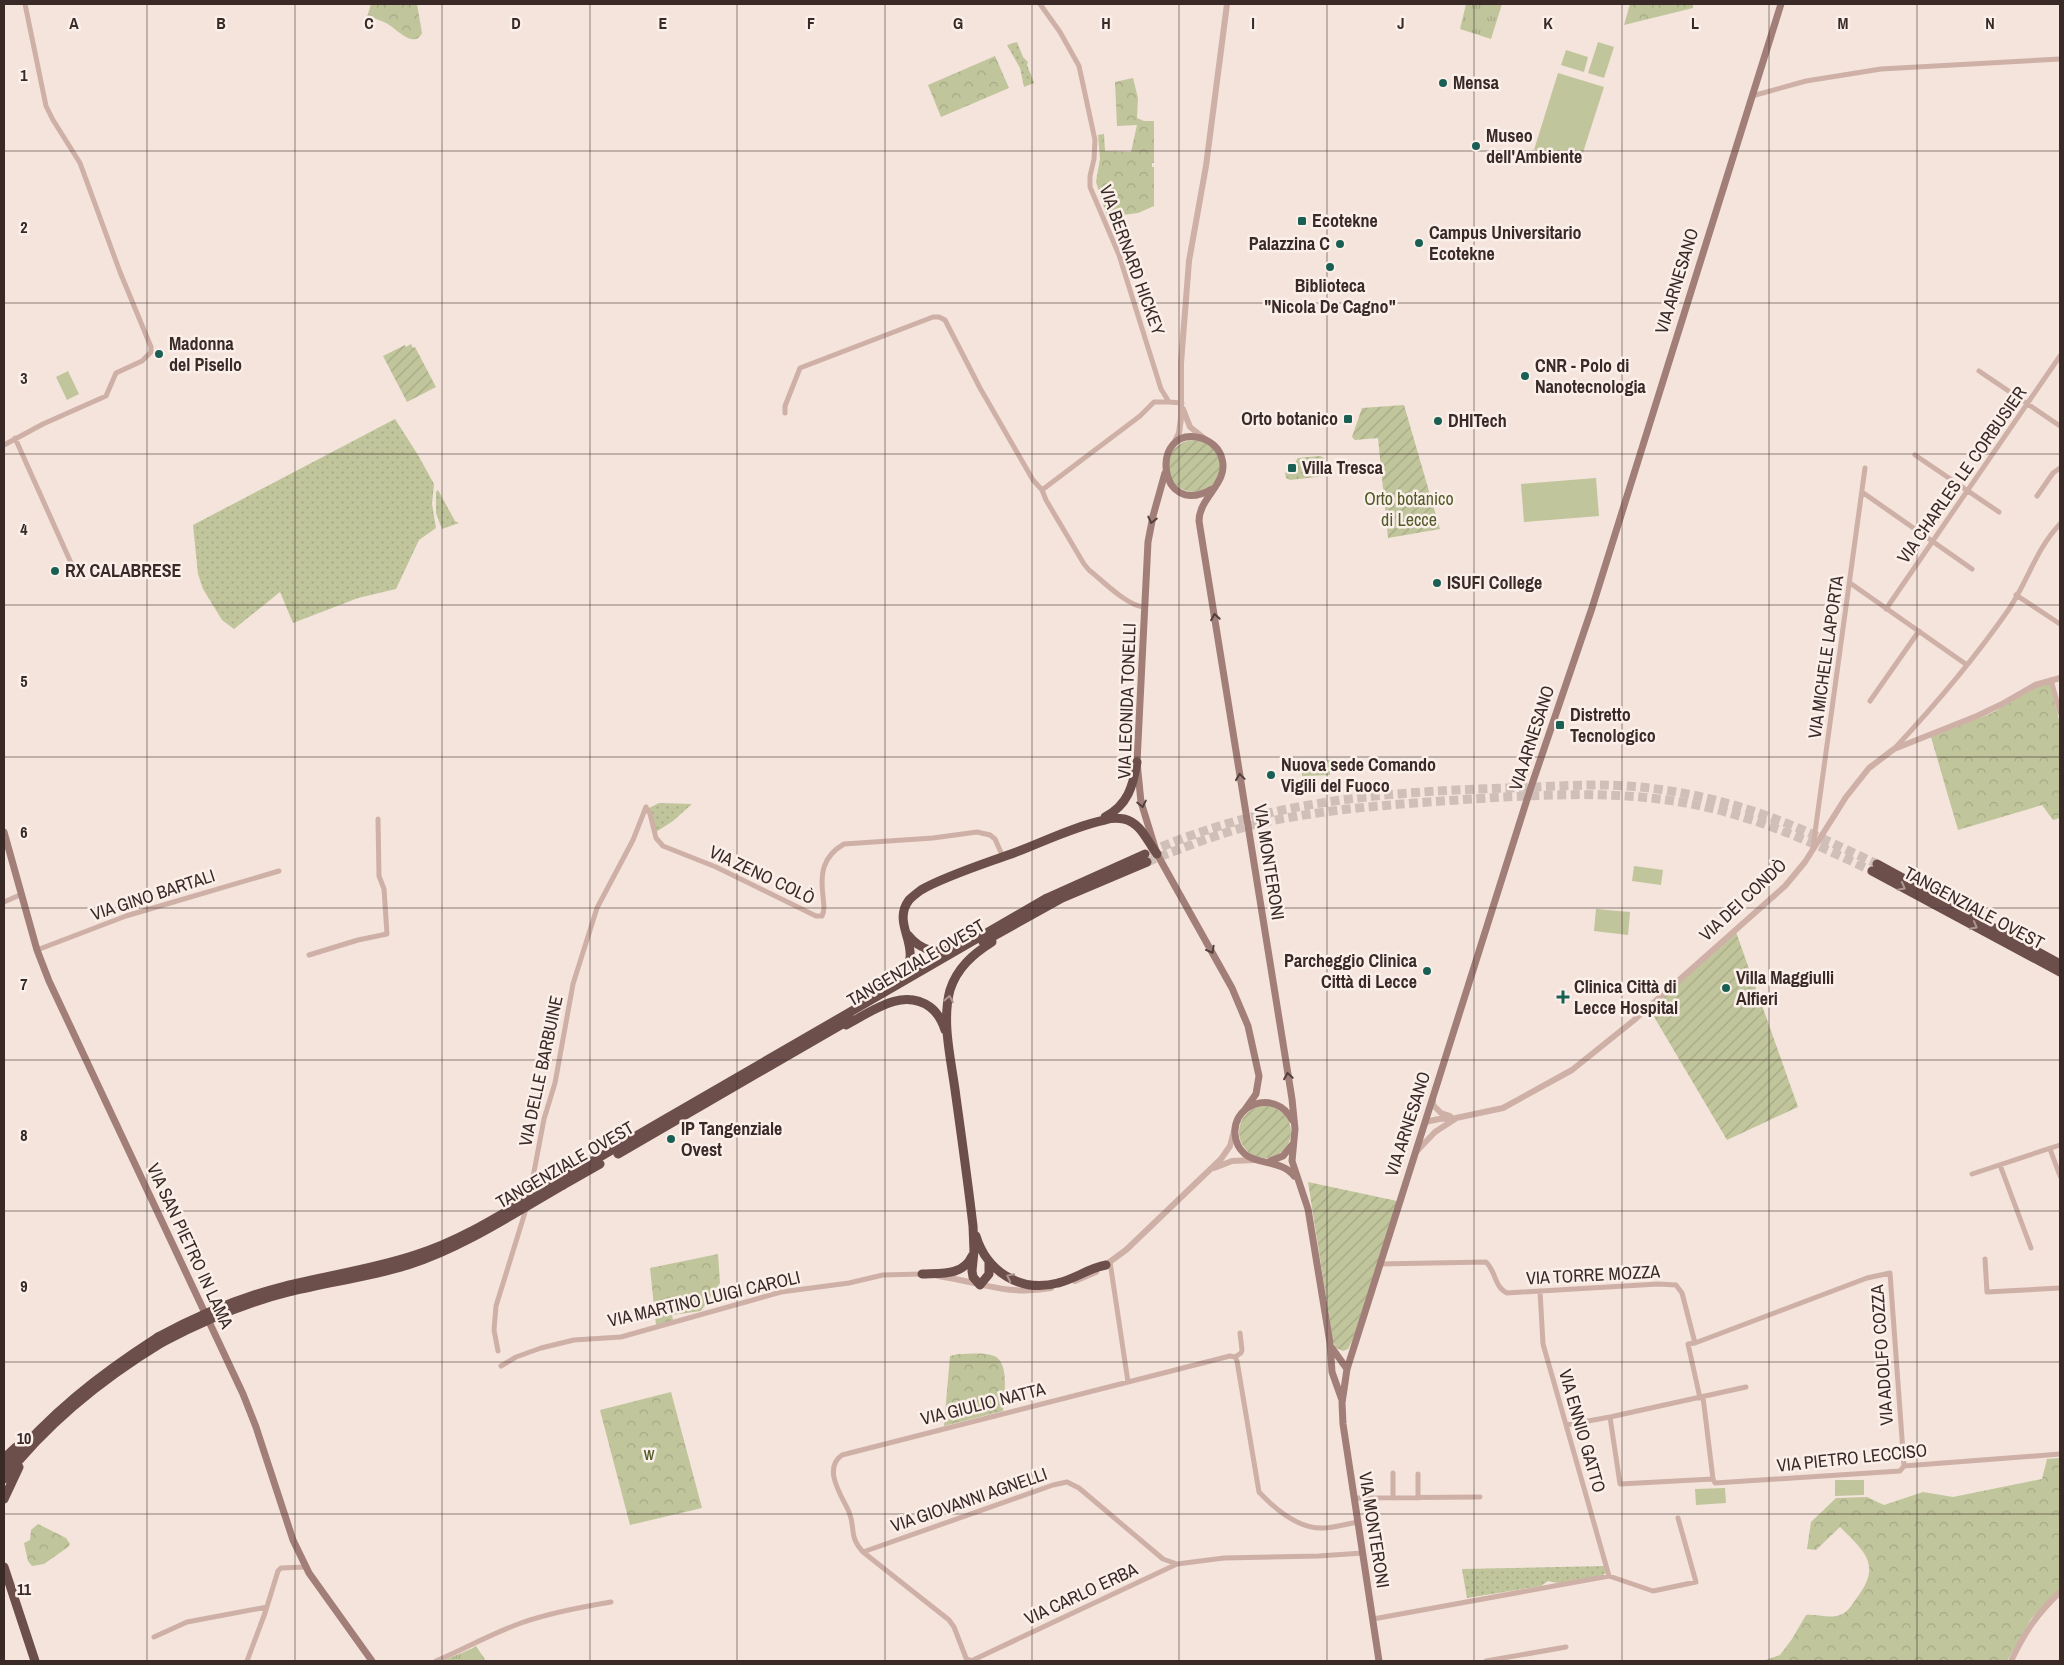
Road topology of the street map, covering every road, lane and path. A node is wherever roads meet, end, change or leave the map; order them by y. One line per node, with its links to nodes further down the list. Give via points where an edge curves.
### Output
1 (24, 4): 14 (street, via 46,106 80,163 151,352 142,361 116,373 106,396)
2 (1040, 4): 9 (street, VIA BERNARD HICKEY, via 1079,66 1095,140 1090,187 1120,255 1161,389)
3 (1227, 4): 10 (street, via 1206,166 1189,261 1181,363)
4 (1781, 4): 6 (main road, VIA ARNESANO)
5 (2060, 60): 6 (street, via 1881,69 1806,81)
6 (1751, 96): 64 (main road, VIA ARNESANO, via 1592,608 1530,790)
7 (2060, 356): 11 (street, VIA CHARLES LE CORBUSIER)
8 (1980, 371): 11 (street)
9 (1169, 402): 10 (street); 23 (street, via 1154,402)
10 (1182, 404): 15 (street, via 1190,427); 17 (street, via 1179,433)
11 (2027, 404): 13 (street); 24 (street, VIA CHARLES LE CORBUSIER)
12 (785, 413): 23 (street, via 800,368 939,317 950,326 980,388)
13 (2060, 426)
14 (15, 438): 16 (street); 31 (street)
15 (1207, 440): 17 (main road, via 1188,438); 22 (main road, VIA MONTERONI, via 1218,450 1223,467 1222,476)
16 (4, 445)
17 (1172, 447): 21 (main road, via 1164,465)
18 (1915, 455): 24 (street)
19 (1865, 468): 25 (street, VIA MICHELE LAPORTA)
20 (2060, 468): 26 (street, via 2053,472)
21 (1165, 473): 22 (main road, via 1174,488 1188,495 1197,496); 34 (main road, VIA LEONIDA TONELLI, one-way to 34, via 1148,542)
22 (1212, 489): 68 (main road, VIA MONTERONI, one-way to 22, via 1199,521 1201,508)
23 (1042, 490): 34 (street, via 1089,570 1130,602)
24 (1968, 490): 27 (street); 29 (street, VIA CHARLES LE CORBUSIER)
25 (1862, 492): 29 (street); 32 (street, VIA MICHELE LAPORTA)
26 (2037, 496)
27 (1999, 512)
28 (2060, 524): 33 (street, via 2036,555)
29 (1933, 541): 30 (street); 35 (street, VIA CHARLES LE CORBUSIER)
30 (1972, 569)
31 (76, 574)
32 (1850, 583): 35 (street); 49 (street, VIA MICHELE LAPORTA)
33 (2016, 595): 36 (street); 38 (street)
34 (1144, 607): 44 (main road, VIA LEONIDA TONELLI)
35 (1886, 609): 37 (street)
36 (2060, 624)
37 (1919, 631): 38 (street); 41 (street)
38 (1967, 665): 43 (street)
39 (2060, 678): 40 (street, VIA DEI CONDÒ)
40 (2051, 680): 42 (street); 43 (street, VIA DEI CONDÒ, via 1977,716)
41 (1870, 701)
42 (2060, 713)
43 (1894, 749): 49 (street, VIA DEI CONDÒ, via 1869,768 1846,797)
44 (1137, 762): 47 (highway, via 1127,798 1119,808); 50 (main road, VIA LEONIDA TONELLI, one-way to 50, via 1141,802)
45 (646, 807): 51 (street, VIA ZENO COLÒ, via 656,838 663,846 716,867 816,916 822,916 824,910 823,866 844,844 977,832 990,835); 97 (street, VIA DELLE BARBUINE, via 633,840 597,908 573,984 555,1082 524,1217 496,1306 494,1330)
46 (378, 819): 59 (street, via 379,876 384,889 387,934)
47 (1096, 822): 50 (highway, via 1114,818 1134,824); 51 (highway)
48 (4, 832): 53 (main road, VIA SAN PIETRO IN LAMA)
49 (1813, 850): 66 (street, VIA DEI CONDÒ, via 1767,903 1572,1070 1503,1108)
50 (1157, 854): 65 (main road, VIA LEONIDA TONELLI, one-way to 65, via 1243,1012 1259,1076 1256,1094)
51 (1003, 857): 57 (highway, via 920,891 909,901 903,917)
52 (279, 871): 58 (street, VIA GINO BARTALI, via 126,916)
53 (22, 894): 54 (street); 58 (main road, VIA SAN PIETRO IN LAMA)
54 (4, 902)
55 (1049, 905): 56 (highway, TANGENZIALE OVEST, via 1146,858 1070,887); 62 (highway, TANGENZIALE OVEST); 63 (highway, one-way to 55, via 948,999 963,966 974,954)
56 (1009, 920): 57 (highway, via 946,951 924,948); 62 (highway, TANGENZIALE OVEST)
57 (907, 934): 62 (highway, via 910,961 902,976 832,1019)
58 (38, 950): 129 (main road, VIA SAN PIETRO IN LAMA, via 62,1011 243,1394 293,1540)
59 (309, 955)
60 (2060, 964): 61 (highway, TANGENZIALE OVEST, one-way to 61, via 1875,867)
61 (2060, 972)
62 (826, 1029): 63 (highway, via 834,1032 886,1004 908,999 934,1010 944,1026); 93 (highway, TANGENZIALE OVEST, bridge, via 481,1232 432,1256 382,1272 259,1301)
63 (949, 1047): 81 (highway)
64 (1433, 1096): 66 (street, via 1433,1105 1441,1113); 67 (main road, VIA ARNESANO)
65 (1244, 1111): 68 (main road, via 1256,1104 1269,1102 1282,1107); 69 (main road)
66 (1456, 1118): 67 (street, VIA DEI CONDÒ); 73 (street, VIA DEI CONDÒ, via 1429,1137)
67 (1424, 1122): 73 (main road, VIA ARNESANO)
68 (1294, 1124): 70 (main road, VIA MONTERONI)
69 (1236, 1125): 74 (main road, via 1239,1146); 78 (street, VIA MARTINO LUIGI CAROLI, via 1226,1153)
70 (1292, 1144): 75 (main road, via 1283,1156); 80 (main road, VIA MONTERONI, via 1292,1161)
71 (2060, 1145): 72 (street)
72 (2050, 1149): 76 (street); 79 (street)
73 (1414, 1154): 87 (main road, VIA ARNESANO)
74 (1256, 1160): 75 (main road, VIA MONTERONI); 78 (street, VIA MARTINO LUIGI CAROLI, via 1225,1163)
75 (1267, 1162): 80 (main road, VIA MONTERONI, via 1285,1167)
76 (2000, 1165): 77 (street); 82 (street)
77 (1972, 1174)
78 (1205, 1175): 86 (street, VIA MARTINO LUIGI CAROLI)
79 (2060, 1176)
80 (1301, 1184): 95 (main road, VIA MONTERONI)
81 (974, 1226): 83 (highway); 85 (highway)
82 (2031, 1248)
83 (974, 1251): 88 (highway, via 970,1261 958,1271); 89 (highway, via 973,1277)
84 (1985, 1259): 90 (street, via 1987,1292)
85 (989, 1263): 86 (highway, one-way to 85, via 1059,1283 1038,1285 1007,1277); 89 (highway, via 990,1274)
86 (1108, 1264): 89 (street, VIA MARTINO LUIGI CAROLI, via 1085,1277 1041,1290 1012,1291); 102 (street)
87 (1380, 1264): 91 (street, VIA TORRE MOZZA, via 1486,1262 1504,1292); 96 (main road, VIA ARNESANO)
88 (922, 1274): 89 (street, VIA MARTINO LUIGI CAROLI); 100 (street, VIA MARTINO LUIGI CAROLI, via 883,1275 781,1292 621,1337 574,1340 541,1348)
89 (980, 1285)
90 (2060, 1288)
91 (1540, 1291): 94 (street, VIA TORRE MOZZA, via 1676,1285 1682,1292); 109 (street, VIA ENNIO GATTO, via 1543,1344)
92 (1240, 1333): 98 (street, via 1242,1350)
93 (160, 1340): 106 (highway, TANGENZIALE OVEST); 107 (highway, TANGENZIALE OVEST, via 102,1374)
94 (1695, 1343): 104 (street, via 1688,1344); 112 (street, VIA ADOLFO COZZA, via 1890,1272)
95 (1330, 1345): 96 (main road, via 1340,1352); 99 (main road, VIA MONTERONI); 101 (main road, VIA MONTERONI)
96 (1352, 1347): 101 (main road, VIA MONTERONI)
97 (498, 1350)
98 (1235, 1357): 102 (street, VIA GIULIO NATTA); 124 (street, via 1259,1492 1306,1526 1322,1528)
99 (1331, 1364): 101 (main road, via 1339,1370); 105 (main road, VIA MONTERONI)
100 (501, 1366)
101 (1347, 1369): 105 (main road, VIA MONTERONI)
102 (1128, 1382): 125 (street, VIA GIULIO NATTA, via 842,1454 835,1463 836,1486 849,1512 852,1536)
103 (1746, 1387): 104 (street)
104 (1701, 1397): 108 (street); 117 (street)
105 (1342, 1403): 119 (main road, VIA MONTERONI)
106 (68, 1410): 116 (highway, TANGENZIALE OVEST, via 25,1452); 118 (highway, via 18,1468)
107 (54, 1414): 111 (highway, via 41,1422); 113 (highway, TANGENZIALE OVEST)
108 (1610, 1417): 109 (street); 117 (street, VIA PIETRO LECCISO, via 1620,1484)
109 (1566, 1425): 130 (street, VIA ENNIO GATTO)
110 (2060, 1454): 112 (street, VIA PIETRO LECCISO)
111 (4, 1458)
112 (1904, 1466): 117 (street, VIA PIETRO LECCISO, via 1900,1471 1715,1483)
113 (4, 1469)
114 (1393, 1473): 120 (street)
115 (1418, 1474): 121 (street)
116 (4, 1479)
117 (1714, 1479)
118 (4, 1498)
119 (1354, 1498): 120 (street); 124 (main road, VIA MONTERONI)
120 (1393, 1498): 121 (street)
121 (1418, 1498): 122 (street)
122 (1480, 1498)
123 (1678, 1518): 130 (street, via 1696,1582 1653,1591)
124 (1358, 1522): 126 (main road, VIA MONTERONI)
125 (863, 1552): 127 (street, VIA GIOVANNI AGNELLI, via 1067,1482 1079,1488 1157,1554); 127 (street, VIA CARLO ERBA, via 949,1620 966,1658 971,1661)
126 (1363, 1553): 127 (street, VIA CARLO ERBA, via 1224,1558); 136 (main road, VIA MONTERONI)
127 (1177, 1564)
128 (4, 1567): 132 (highway)
129 (306, 1568): 135 (street, via 281,1568); 141 (main road, VIA SAN PIETRO IN LAMA)
130 (1609, 1576): 136 (street)
131 (4, 1579): 132 (highway)
132 (11, 1592): 139 (highway)
133 (2060, 1592): 145 (street, via 2037,1614)
134 (611, 1602): 142 (street, via 522,1622)
135 (267, 1607): 137 (street, via 187,1622); 140 (street)
136 (1373, 1619): 143 (main road, VIA MONTERONI)
137 (154, 1637)
138 (1566, 1647): 144 (street)
139 (35, 1661)
140 (247, 1661)
141 (372, 1661)
142 (436, 1661)
143 (1379, 1661)
144 (1486, 1661)
145 (2011, 1661)

